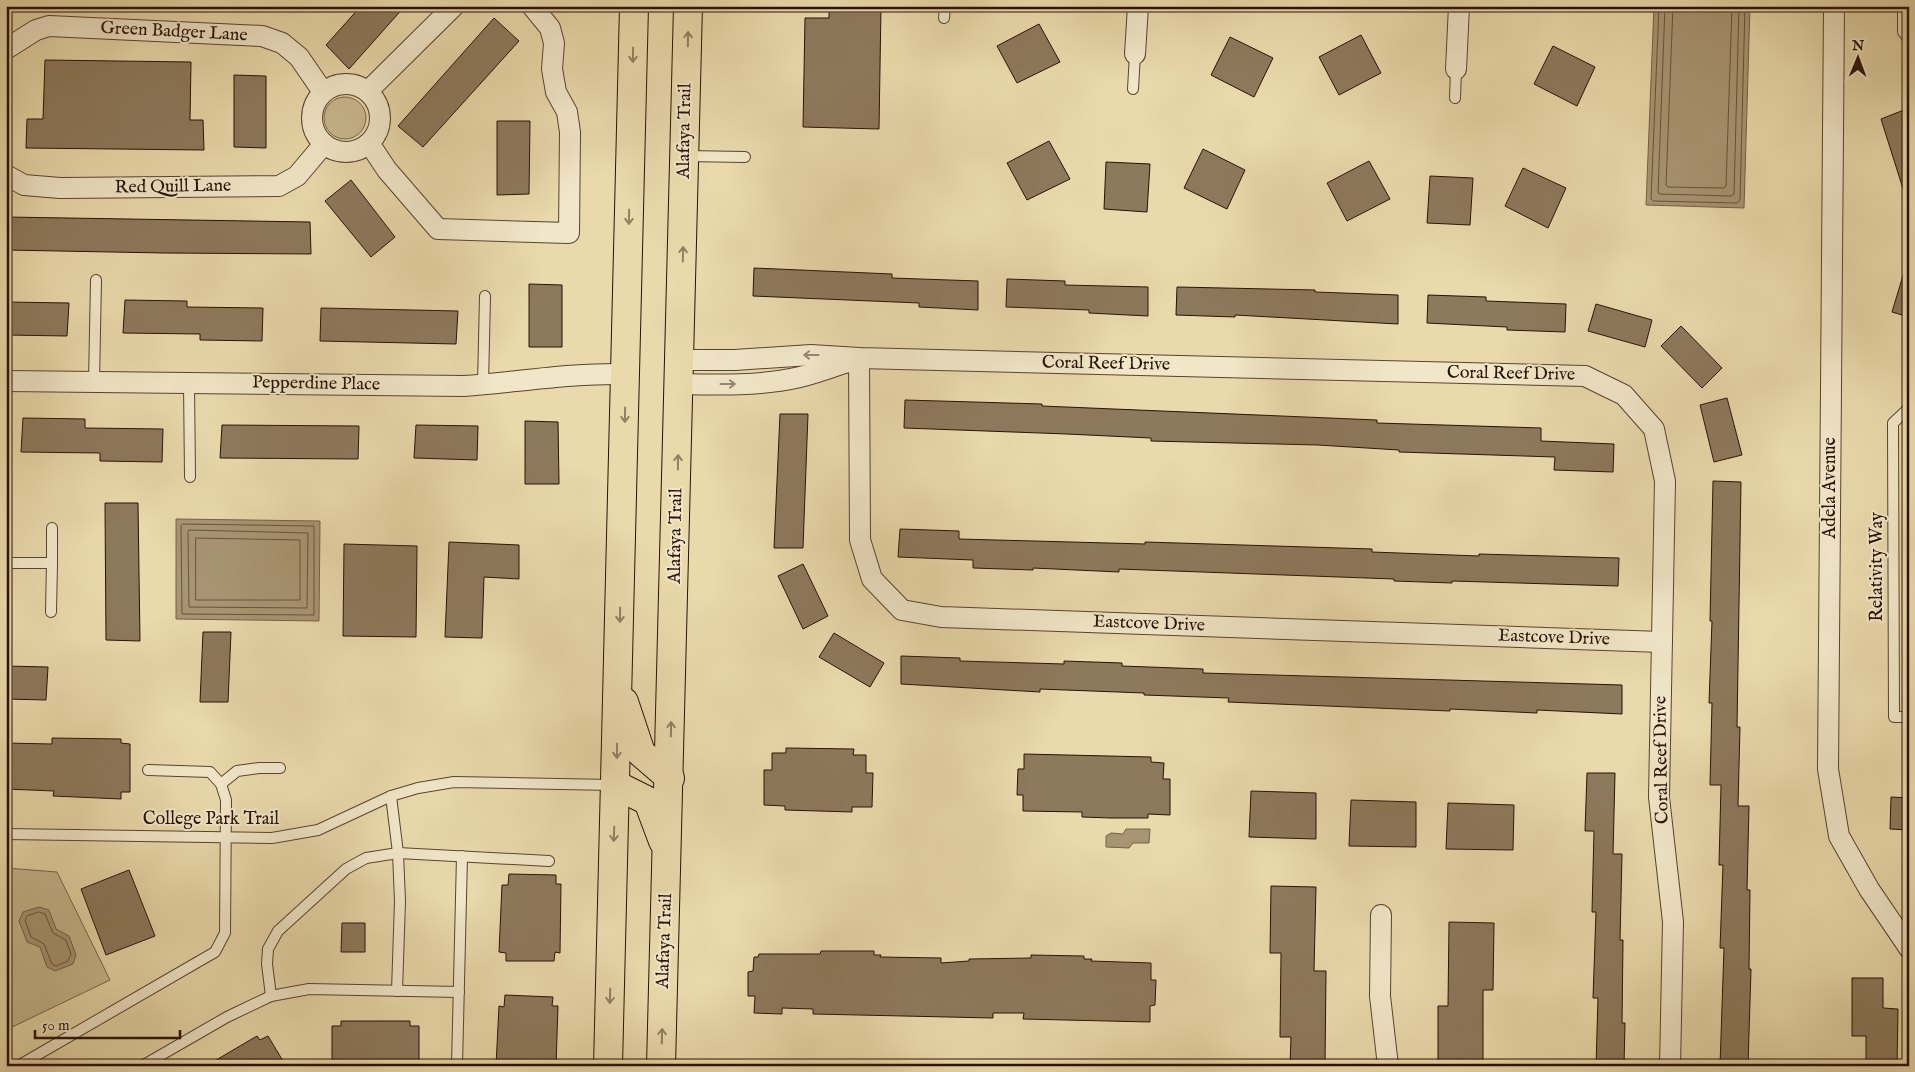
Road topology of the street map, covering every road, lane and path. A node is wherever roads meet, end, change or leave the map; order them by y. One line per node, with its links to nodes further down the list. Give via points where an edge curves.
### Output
1 (454, 6): 16 (street)
2 (532, 6): 19 (street, via 550,28 554,43 552,70 556,92 566,112 570,132 569,233 438,229 387,170)
3 (634, 6): 28 (main road, one-way to 28)
4 (688, 6): 21 (main road, Alafaya Trail, one-way to 4)
5 (945, 6): 10 (lane)
6 (1138, 6): 13 (street)
7 (1459, 6): 14 (street)
8 (1834, 6): 55 (street, Adela Avenue, via 1828,769 1839,836)
9 (1903, 6): 11 (lane, via 1903,32)
10 (944, 18)
11 (1909, 39)
12 (6, 49): 17 (street, Green Badger Lane, via 36,30 49,26 262,36 282,43 299,57)
13 (1135, 54): 15 (lane)
14 (1456, 69): 18 (lane)
15 (1133, 89)
16 (368, 91): 17 (street, via 350,83); 19 (street, via 380,111 380,123)
17 (322, 92): 20 (street, via 312,108 311,118 317,137)
18 (1455, 98)
19 (370, 143): 20 (street, via 352,152 332,149)
20 (324, 144): 23 (street, Red Quill Lane, via 297,176 279,186 60,188 24,186)
21 (685, 156): 22 (lane); 27 (main road, Alafaya Trail, one-way to 21)
22 (745, 157)
23 (6, 176)
24 (96, 280): 30 (lane)
25 (485, 296): 32 (lane)
26 (859, 358): 27 (street, Coral Reef Drive, via 800,377 766,382); 39 (street, Eastcove Drive, via 860,540 872,579 902,610 941,617); 39 (street, Coral Reef Drive, via 1584,376 1624,395 1654,429 1665,481)
27 (680, 372): 44 (main road, Alafaya Trail, one-way to 27)
28 (626, 374): 32 (street, Pepperdine Place, via 576,374); 40 (main road, one-way to 40)
29 (6, 381): 30 (street, Pepperdine Place)
30 (94, 382): 31 (street, Pepperdine Place)
31 (189, 383): 32 (street, Pepperdine Place); 34 (lane)
32 (483, 384)
33 (1909, 408): 41 (lane, Relativity Way, via 1893,423 1894,717)
34 (190, 476)
35 (52, 528): 37 (lane)
36 (6, 563): 37 (lane)
37 (52, 564): 38 (lane)
38 (50, 612)
39 (1662, 642): 65 (street, Coral Reef Drive, via 1660,797 1673,922)
40 (618, 684): 44 (main road, via 641,753); 46 (main road, one-way to 46)
41 (1909, 717)
42 (280, 768): 45 (lane, via 237,771)
43 (148, 770): 45 (lane, via 210,772)
44 (670, 778): 50 (main road, Alafaya Trail)
45 (221, 784): 49 (lane, via 226,800)
46 (616, 785): 47 (lane, College Park Trail, via 454,782); 50 (main road, via 648,801); 62 (main road, one-way to 62)
47 (391, 796): 49 (lane, College Park Trail, via 318,830 272,838); 51 (lane)
48 (6, 834): 49 (lane, College Park Trail)
49 (227, 837): 59 (lane, via 225,933 215,952)
50 (668, 852): 63 (main road, Alafaya Trail, one-way to 50)
51 (398, 853): 52 (lane); 56 (lane); 58 (lane, via 366,858 346,869 278,931 268,949 266,964)
52 (462, 856): 53 (lane); 57 (lane)
53 (550, 861)
54 (1380, 915): 64 (street, via 1380,996)
55 (1909, 947)
56 (397, 991): 57 (lane); 58 (lane, via 309,989)
57 (459, 992): 61 (lane)
58 (271, 996): 60 (lane)
59 (18, 1066)
60 (142, 1066)
61 (457, 1066)
62 (608, 1066)
63 (661, 1066)
64 (1388, 1066)
65 (1670, 1066)

